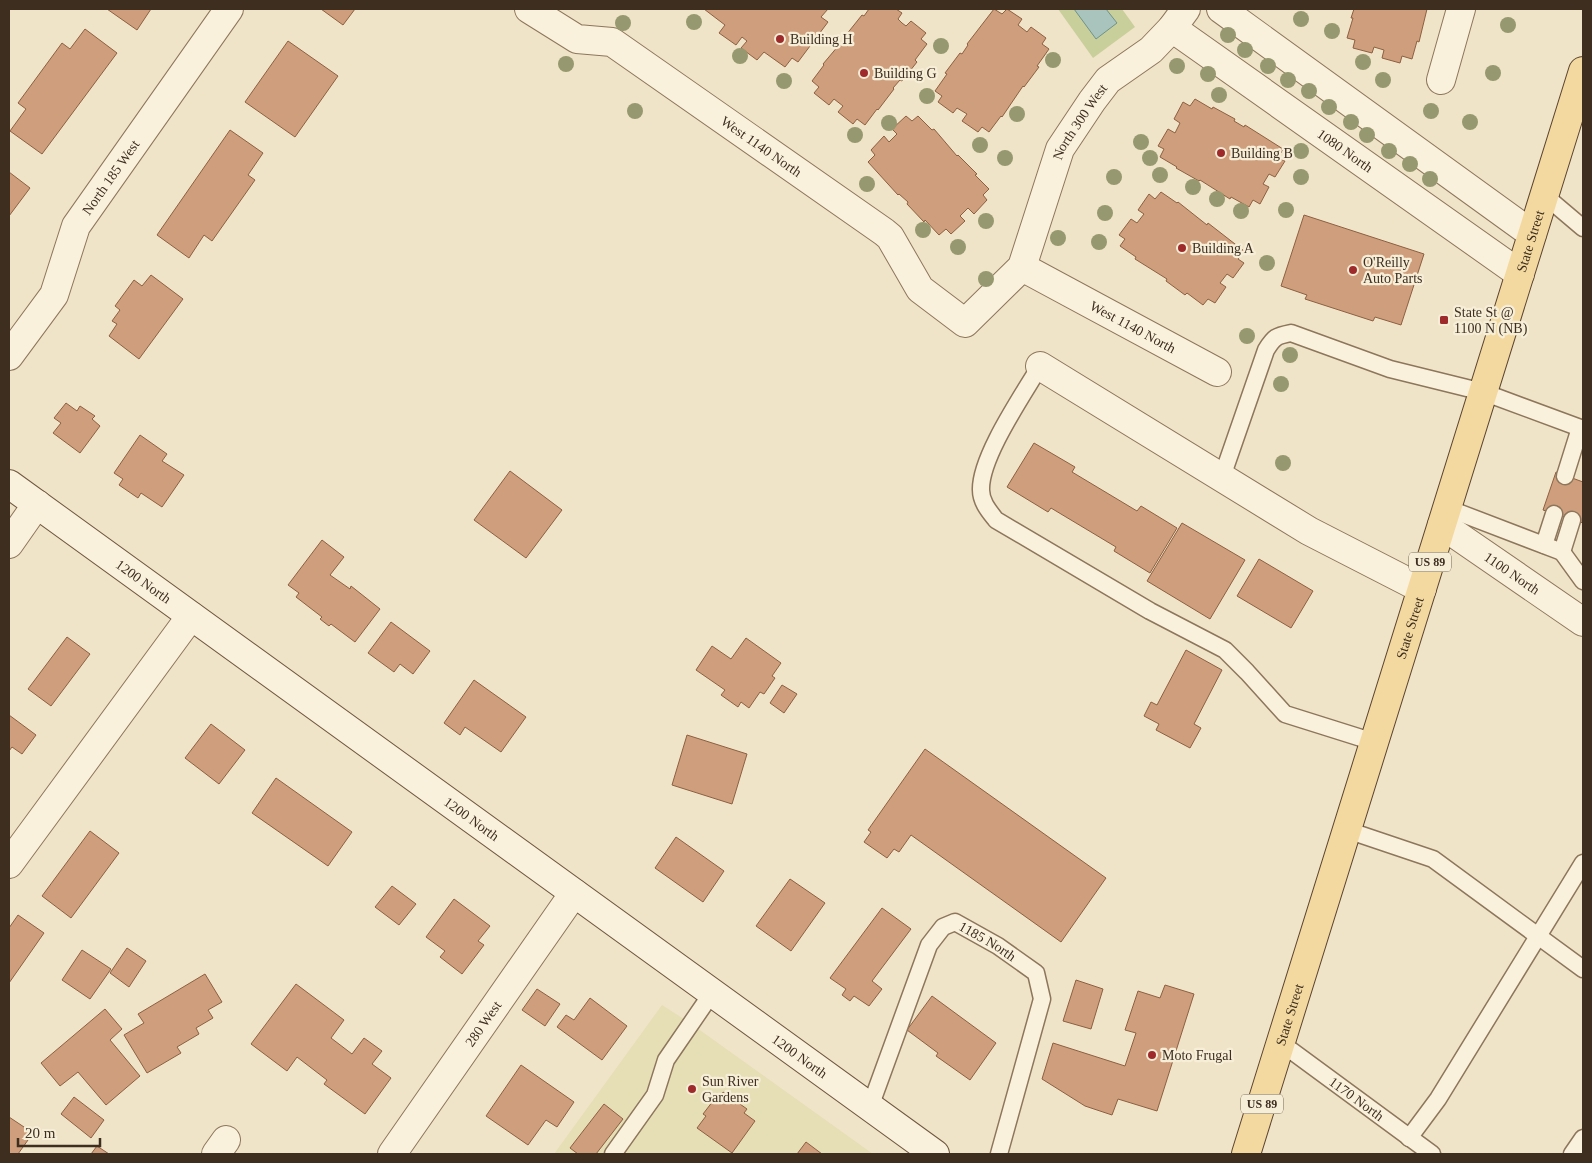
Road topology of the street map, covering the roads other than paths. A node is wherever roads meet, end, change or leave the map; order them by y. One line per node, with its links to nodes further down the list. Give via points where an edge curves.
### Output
1 (229, 9): 13 (street, North 185 West, via 76,226 54,295)
2 (529, 9): 11 (street, West 1140 North, via 577,39 612,42 884,232 920,289 965,323)
3 (1221, 9): 10 (street)
4 (1461, 9): 7 (street)
5 (1179, 18): 11 (street, North 300 West, via 1151,50 1108,80 1060,149); 12 (street, 1080 North)
6 (1583, 75): 8 (main road, State Street / US 89)
7 (1441, 80)
8 (1544, 195): 9 (lane); 10 (main road, State Street / US 89)
9 (1583, 228)
10 (1532, 234): 12 (main road, State Street / US 89)
11 (1022, 267): 15 (street, West 1140 North)
12 (1520, 274): 16 (main road, State Street / US 89)
13 (9, 356)
14 (1040, 366): 19 (street); 32 (lane, via 999,435 983,470 981,491 986,508 996,520 1150,611 1225,650 1285,714)
15 (1217, 372)
16 (1483, 392): 17 (lane); 19 (lane, via 1390,369 1291,333 1280,335 1273,338 1266,350); 23 (main road, State Street / US 89)
17 (1582, 428): 18 (lane)
18 (1565, 476)
19 (1222, 478): 29 (street, via 1309,531)
20 (9, 484): 21 (street, 1200 North)
21 (37, 504): 25 (street); 30 (street, 1200 North)
22 (1554, 514): 26 (lane)
23 (1444, 516): 26 (lane); 29 (main road, State Street / US 89); 31 (street, 1100 North)
24 (1572, 520): 27 (lane)
25 (9, 544)
26 (1544, 545): 27 (lane)
27 (1562, 552): 28 (lane)
28 (1583, 580)
29 (1422, 589): 32 (main road, State Street / US 89)
30 (191, 616): 35 (street); 36 (street, 1200 North)
31 (1583, 622)
32 (1374, 742): 33 (main road, State Street / US 89)
33 (1347, 830): 37 (lane, via 1433,860); 40 (main road, State Street / US 89)
34 (1583, 863): 37 (lane)
35 (9, 864)
36 (574, 893): 39 (street, 1200 North); 44 (street, 280 West)
37 (1538, 936): 38 (lane); 42 (lane, via 1438,1099)
38 (1583, 969)
39 (712, 993): 41 (street, 1200 North); 45 (lane, via 666,1060 655,1096)
40 (1281, 1043): 42 (lane, 1170 North); 48 (main road, State Street / US 89)
41 (870, 1107): 46 (street, 1200 North); 47 (lane, 1185 North, via 929,945 943,927 955,922 998,946 1036,973 1042,999)
42 (1409, 1138): 49 (lane, 1170 North)
43 (1583, 1138): 50 (lane)
44 (392, 1154)
45 (614, 1154)
46 (935, 1154)
47 (999, 1154)
48 (1246, 1154)
49 (1430, 1154)
50 (1572, 1154)

